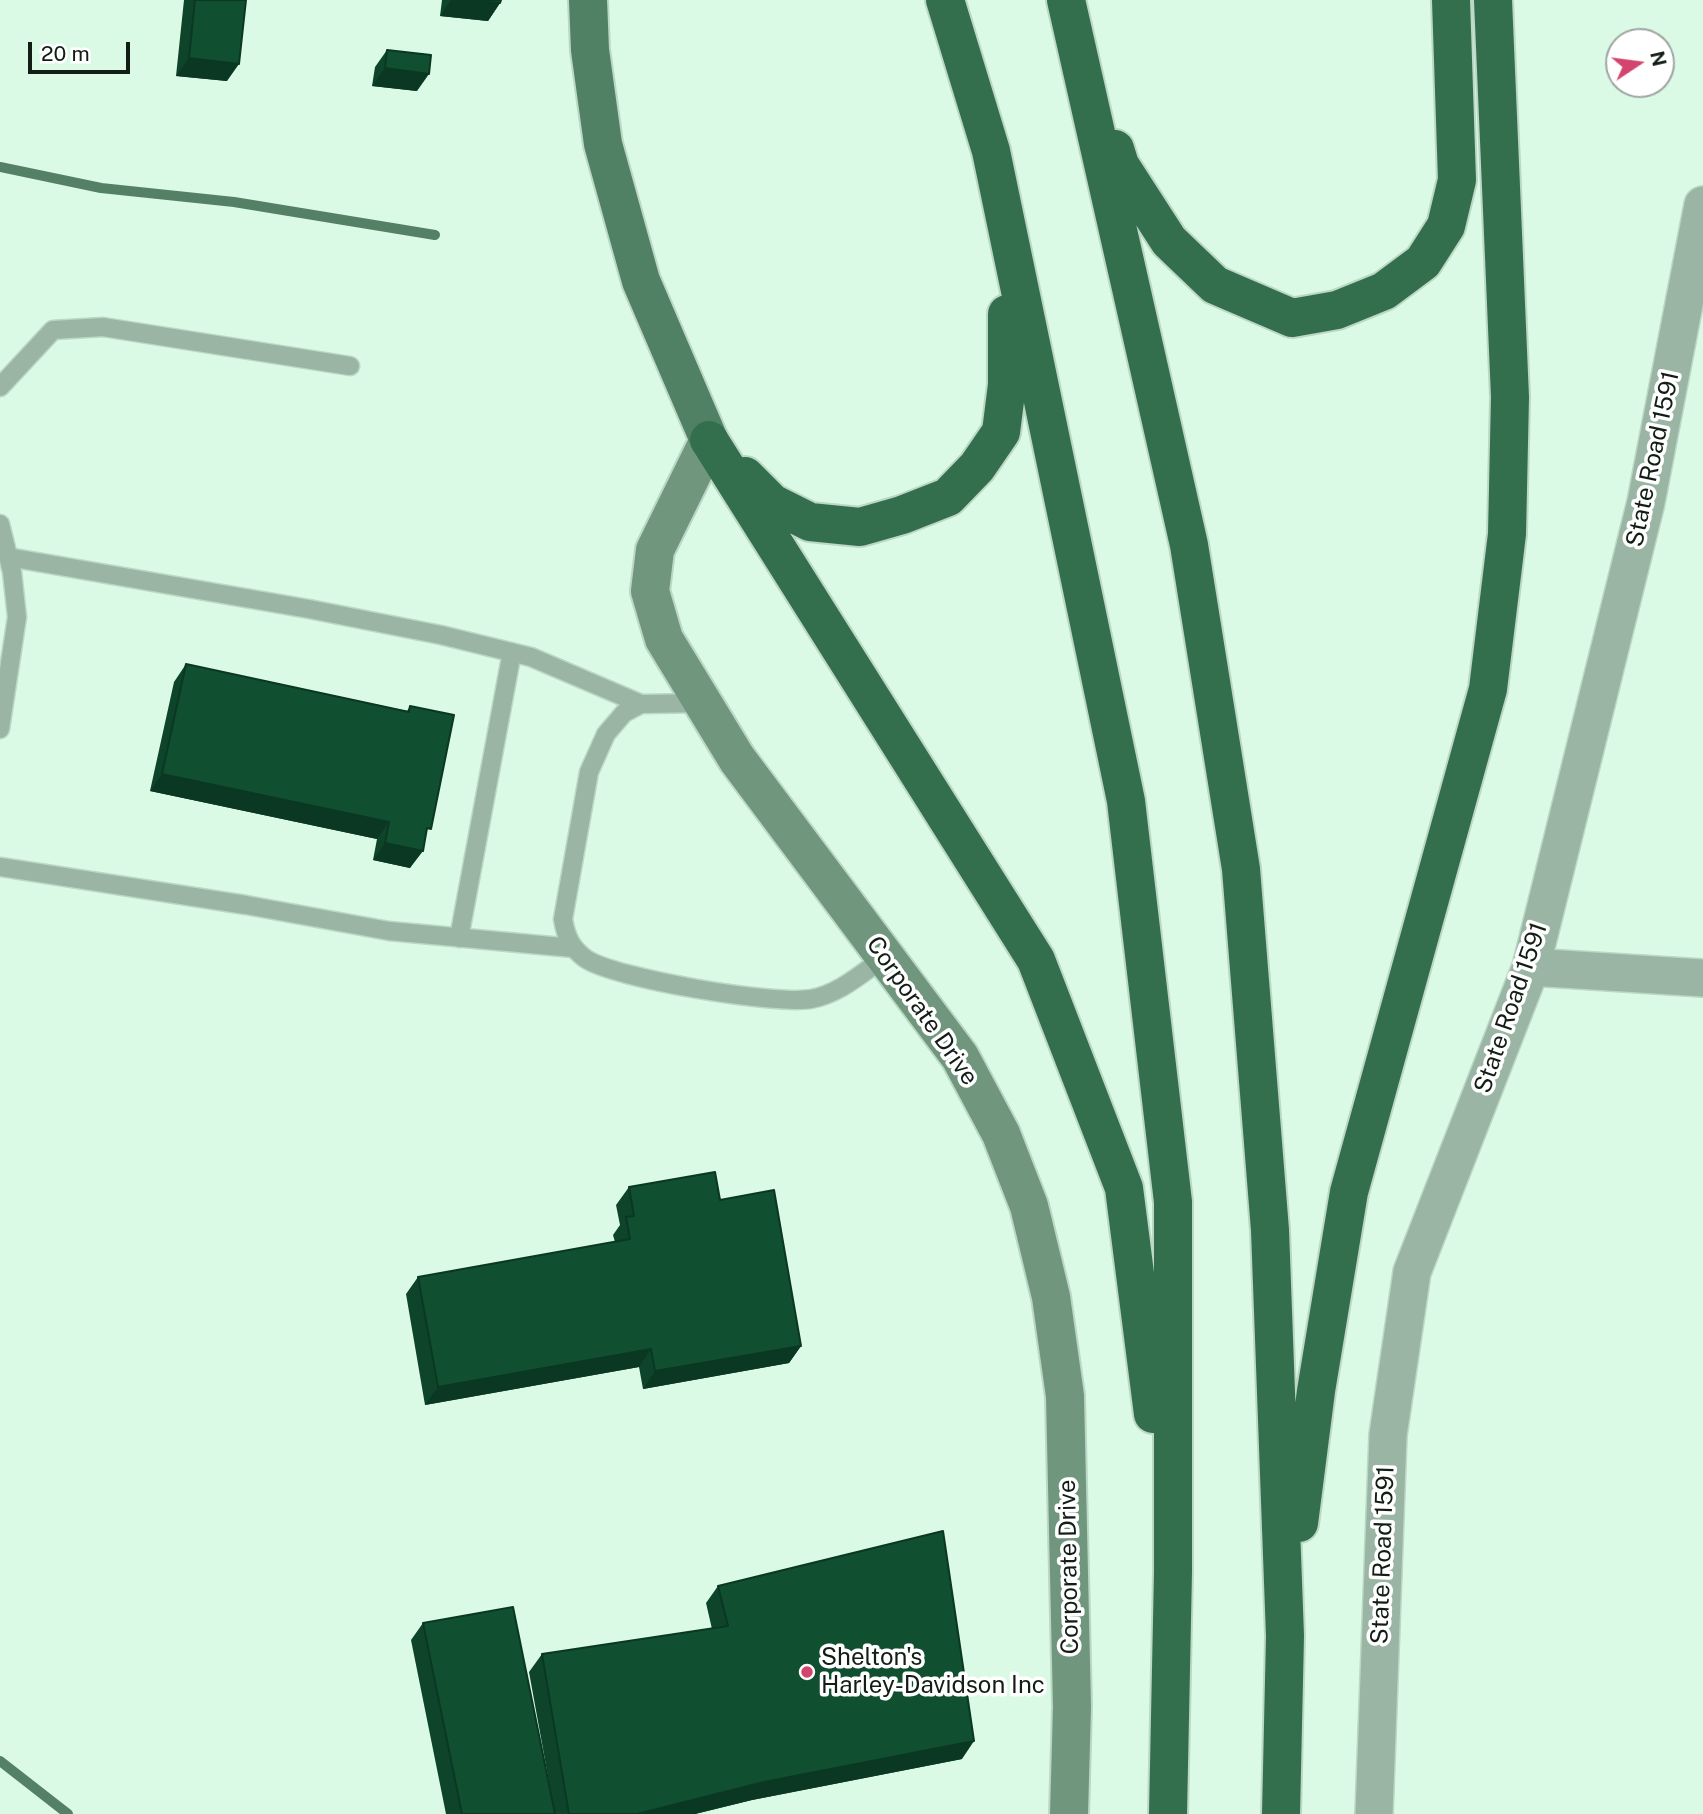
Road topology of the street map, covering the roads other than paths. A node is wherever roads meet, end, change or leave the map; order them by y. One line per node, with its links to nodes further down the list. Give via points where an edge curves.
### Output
1 (588, 0): 10 (main road, via 603,144 641,281)
2 (945, 0): 6 (highway)
3 (1451, 0): 5 (highway, via 1457,180 1446,226 1423,262 1384,290 1337,310 1292,318 1215,285 1169,241 1120,165)
4 (1493, 0): 24 (highway, via 1510,397 1507,534 1488,689 1349,1192 1316,1391)
5 (1070, 10): 24 (highway, via 1189,545 1241,869 1270,1230)
6 (990, 151): 10 (highway, via 1008,328 1007,385 1001,432 977,467 948,497 860,527 810,522 772,503); 23 (highway, via 1126,801 1173,1202)
7 (1703, 205): 21 (street, State Road 1591, via 1646,502)
8 (350, 366): 9 (lane, via 103,327 52,330)
9 (0, 387)
10 (709, 440): 14 (street, Corporate Drive, via 655,550 650,591 664,639); 23 (highway, via 1036,960 1124,1188)
11 (0, 524): 12 (lane)
12 (8, 558): 13 (lane, via 322,612); 16 (lane, via 17,617)
13 (512, 652): 15 (lane); 18 (lane)
14 (704, 703): 15 (lane); 20 (street, Corporate Drive, via 737,759)
15 (640, 704): 19 (lane, via 624,713 606,734 589,772 563,919)
16 (0, 729)
17 (0, 867): 18 (lane, via 389,931)
18 (459, 938): 19 (lane)
19 (573, 948): 20 (lane, via 587,960 649,980 786,1000 830,994)
20 (885, 957): 25 (street, Corporate Drive, via 960,1057 1001,1135 1029,1206 1051,1297 1065,1396 1072,1707)
21 (1531, 967): 22 (street); 28 (street, State Road 1591, via 1412,1272 1388,1435)
22 (1703, 978)
23 (1173, 1572): 26 (highway)
24 (1285, 1636): 27 (highway)
25 (1069, 1814)
26 (1168, 1814)
27 (1281, 1814)
28 (1374, 1814)

